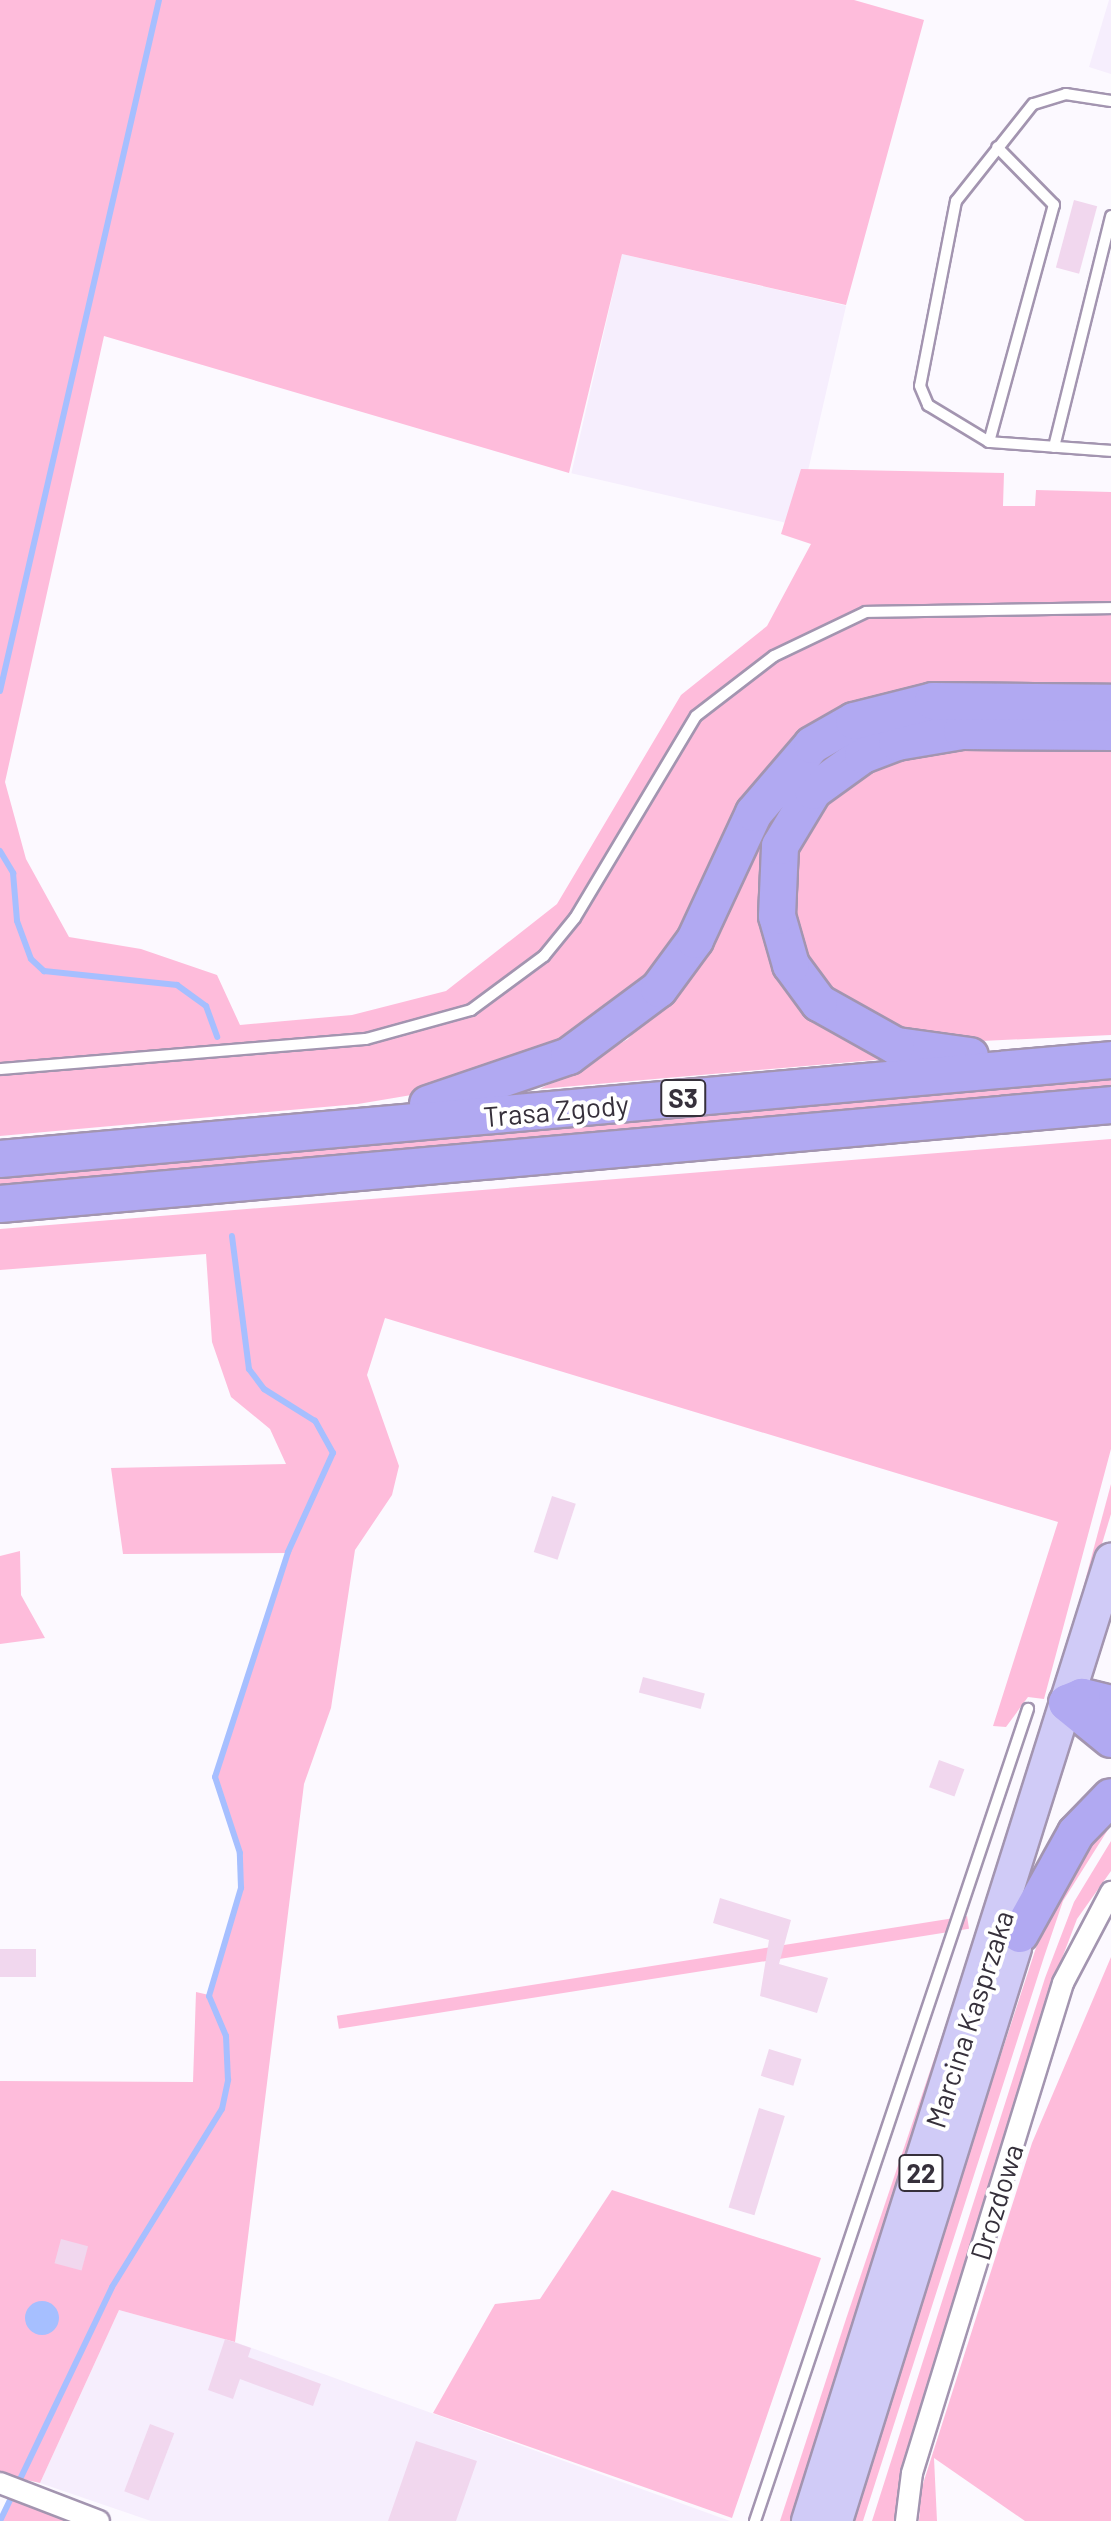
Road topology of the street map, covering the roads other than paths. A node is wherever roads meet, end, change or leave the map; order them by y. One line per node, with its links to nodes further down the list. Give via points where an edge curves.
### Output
1 (1111, 101): 2 (lane, via 1043,99)
2 (997, 147): 4 (lane, via 1054,205); 4 (lane, via 956,201 920,386 928,405)
3 (1111, 216): 5 (lane)
4 (989, 442): 5 (lane)
5 (1054, 447): 6 (lane)
6 (1111, 451)
7 (1111, 608): 11 (lane, via 866,612 774,656 696,716 575,918 544,956 471,1010 366,1039)
8 (1111, 703): 13 (highway, via 933,701 854,721 812,745 783,774 754,813 695,940 630,1015 569,1056 513,1081)
9 (1111, 732): 10 (highway, via 962,731 914,736 863,755 804,803 780,846 775,883 791,965 836,1017 930,1053)
10 (1096, 1061): 13 (highway, Trasa Zgody / S3)
11 (0, 1069)
12 (1111, 1105): 15 (highway, Trasa Zgody / S3)
13 (286, 1133): 14 (highway, Trasa Zgody / S3)
14 (0, 1159)
15 (0, 1204)
16 (1111, 1560): 19 (main road, Marcina Kasprzaka / 22)
17 (1111, 1631): 19 (main road, Marcina Kasprzaka / 22)
18 (1028, 1709): 25 (lane, Marcina Kasprzaka)
19 (1093, 1713): 22 (main road, Marcina Kasprzaka / 22); 26 (main road, Marcina Kasprzaka / 22)
20 (1111, 1797): 22 (highway, via 1048,1875)
21 (1111, 1892): 28 (street, Drozdowa, via 1063,1983 920,2447)
22 (1020, 1934): 27 (main road, Marcina Kasprzaka / 22)
23 (0, 2483): 24 (street)
24 (99, 2521)
25 (755, 2521)
26 (808, 2521)
27 (836, 2521)
28 (906, 2521)

